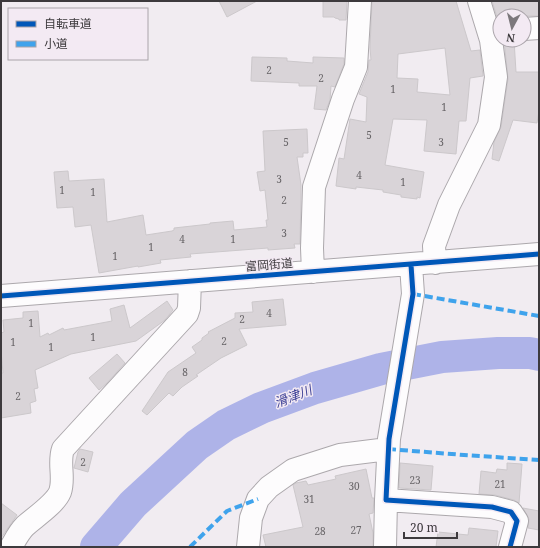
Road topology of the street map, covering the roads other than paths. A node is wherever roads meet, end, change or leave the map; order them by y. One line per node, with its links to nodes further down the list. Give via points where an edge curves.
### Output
1 (360, 1): 10 (street, via 356,67 314,187)
2 (479, 1): 3 (street)
3 (492, 27)
4 (492, 37): 6 (street)
5 (492, 48): 8 (street, via 496,78 489,125 449,205 434,246)
6 (492, 48)
7 (539, 254): 8 (street, 富岡街道)
8 (435, 263): 9 (street, 富岡街道)
9 (411, 264): 10 (street, 富岡街道); 13 (street, via 413,294)
10 (313, 272): 11 (street, 富岡街道)
11 (190, 281): 12 (street, 富岡街道); 15 (street, via 189,308 186,314 63,449 62,484 57,498 24,527)
12 (1, 296)
13 (389, 444): 14 (street); 16 (street, via 340,455 293,470 269,487 258,500 251,518)
14 (386, 500): 17 (street); 18 (street, via 492,507 511,512 516,521)
15 (11, 547)
16 (248, 547)
17 (385, 547)
18 (510, 547)

